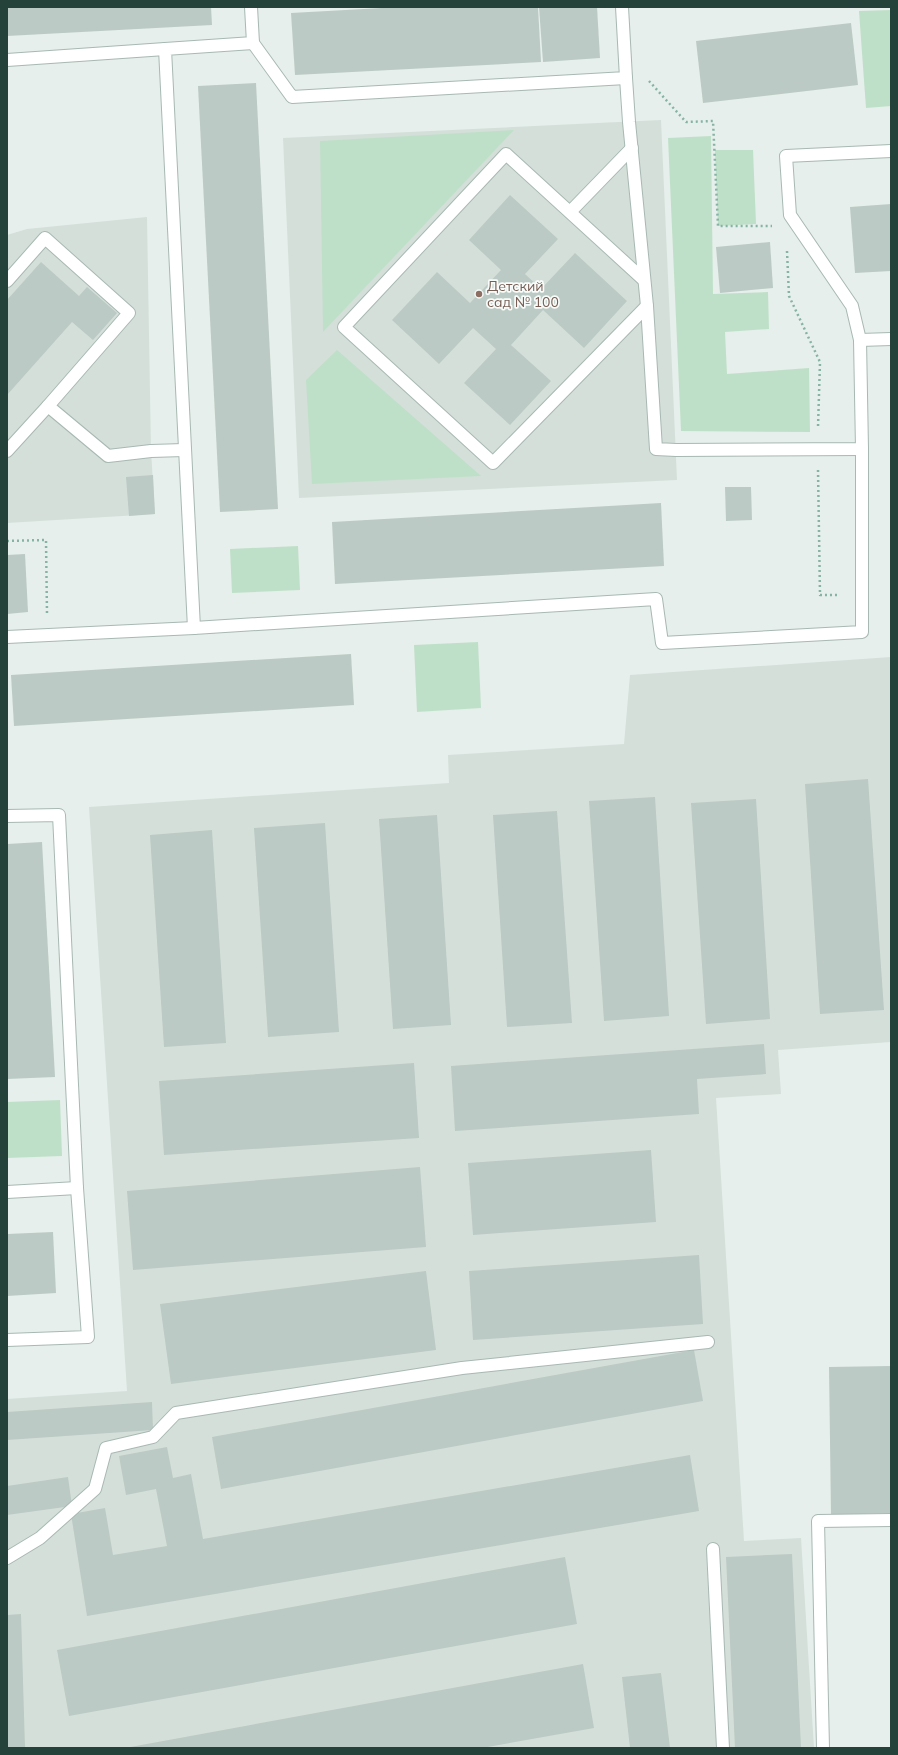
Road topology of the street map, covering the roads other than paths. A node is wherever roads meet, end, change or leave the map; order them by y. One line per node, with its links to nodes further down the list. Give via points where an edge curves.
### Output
1 (251, 7): 3 (lane)
2 (622, 7): 6 (lane)
3 (253, 43): 4 (lane); 6 (lane, via 292,97)
4 (165, 49): 5 (lane); 17 (lane)
5 (7, 60)
6 (626, 78): 7 (lane)
7 (632, 148): 9 (lane); 10 (lane)
8 (891, 151): 14 (lane, via 786,156 790,215 852,306)
9 (570, 212): 10 (lane); 12 (lane, via 506,154 344,327 493,463)
10 (644, 280): 12 (lane)
11 (7, 281): 15 (lane, via 45,238 129,313)
12 (646, 306): 16 (lane, via 656,449)
13 (891, 339): 14 (lane)
14 (860, 340): 16 (lane)
15 (48, 406): 17 (lane, via 108,456); 18 (lane)
16 (862, 449): 19 (lane, via 862,632 662,643 656,599)
17 (184, 450): 19 (lane)
18 (7, 451)
19 (194, 628): 20 (lane)
20 (7, 637)
21 (7, 816): 22 (lane, via 59,815)
22 (77, 1188): 23 (lane); 24 (lane, via 88,1337)
23 (7, 1192)
24 (7, 1340)
25 (708, 1342): 28 (lane, via 462,1368 176,1413 153,1437 106,1448 96,1488 40,1538)
26 (891, 1520): 30 (lane, via 818,1521)
27 (713, 1549): 29 (lane)
28 (7, 1558)
29 (723, 1748)
30 (823, 1748)

